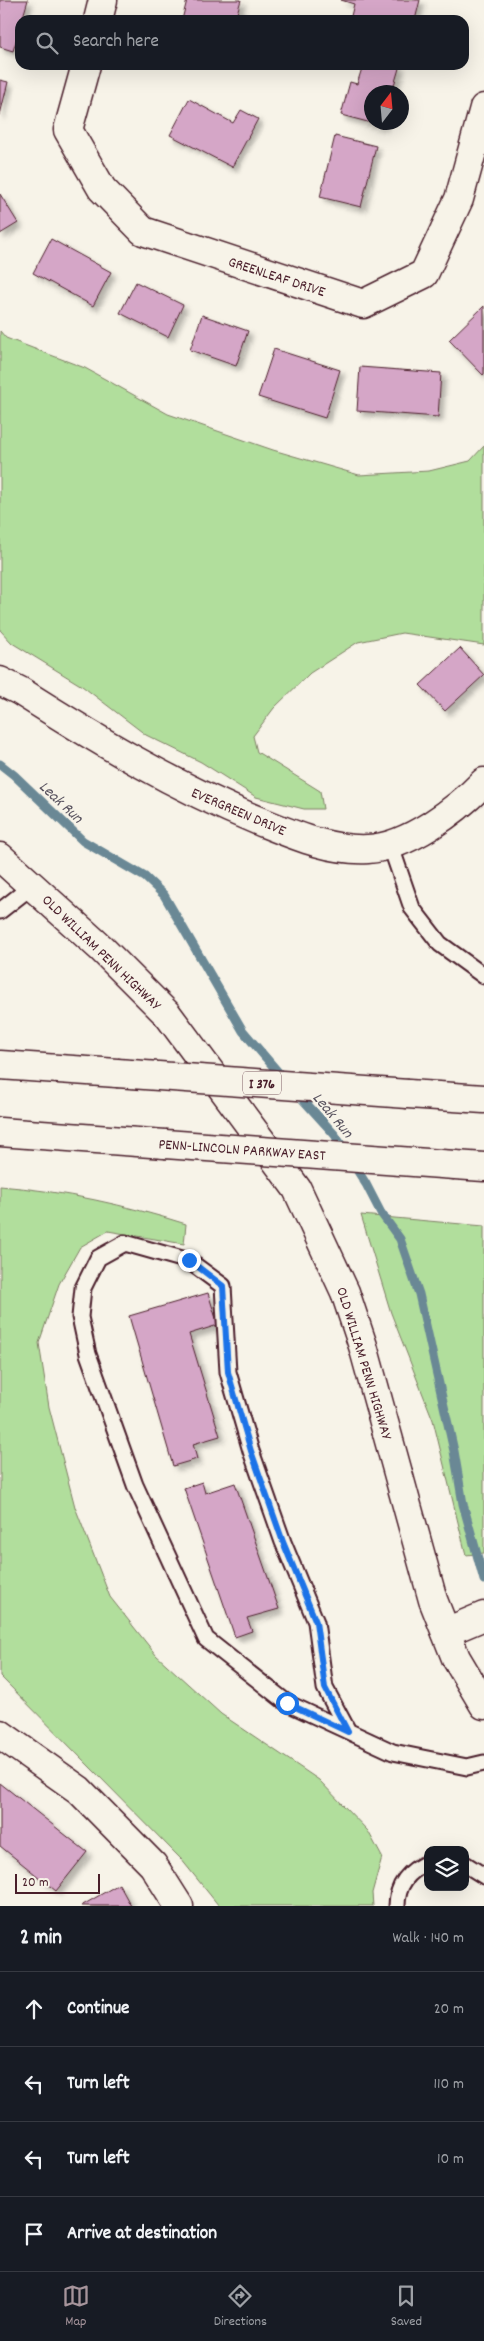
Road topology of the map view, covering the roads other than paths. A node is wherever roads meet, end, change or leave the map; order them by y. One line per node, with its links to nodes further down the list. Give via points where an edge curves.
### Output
1 (103, 0): 2 (main road)
2 (99, 15)
3 (85, 70): 4 (main road, GREENLEAF DRIVE, via 68,130 102,189 143,231 363,304 424,274 459,199)
4 (484, 108)
5 (0, 681): 7 (main road, EVERGREEN DRIVE, via 150,770 214,803 336,848 370,849)
6 (484, 782): 7 (main road, EVERGREEN DRIVE, via 441,819 411,837)
7 (390, 844): 11 (lane, via 412,908 440,944)
8 (0, 857): 9 (main road, OLD WILLIAM PENN HIGHWAY)
9 (32, 886): 10 (lane); 17 (main road, OLD WILLIAM PENN HIGHWAY, via 102,948 168,1015 297,1189 345,1292 363,1346 432,1600)
10 (0, 911)
11 (484, 976)
12 (0, 1065): 13 (main road, I 376, bridge)
13 (484, 1099)
14 (0, 1132): 15 (main road, PENN-LINCOLN PARKWAY EAST, bridge)
15 (484, 1167)
16 (484, 1616): 17 (main road)
17 (446, 1632): 18 (main road, OLD WILLIAM PENN HIGHWAY, via 456,1658)
18 (484, 1705)
19 (348, 1732): 19 (lane, via 287,1703 206,1639 135,1485 88,1354 80,1317 84,1288 98,1258 126,1243 189,1260 223,1286 228,1372 283,1542 316,1622 325,1688); 21 (lane, via 393,1752 467,1767)
20 (0, 1734): 25 (main road, via 79,1790 154,1865)
21 (484, 1763)
22 (424, 1864): 26 (lane, via 414,1868 402,1882)
23 (469, 1867): 24 (lane)
24 (484, 1876)
25 (179, 1906)
26 (397, 1906)

